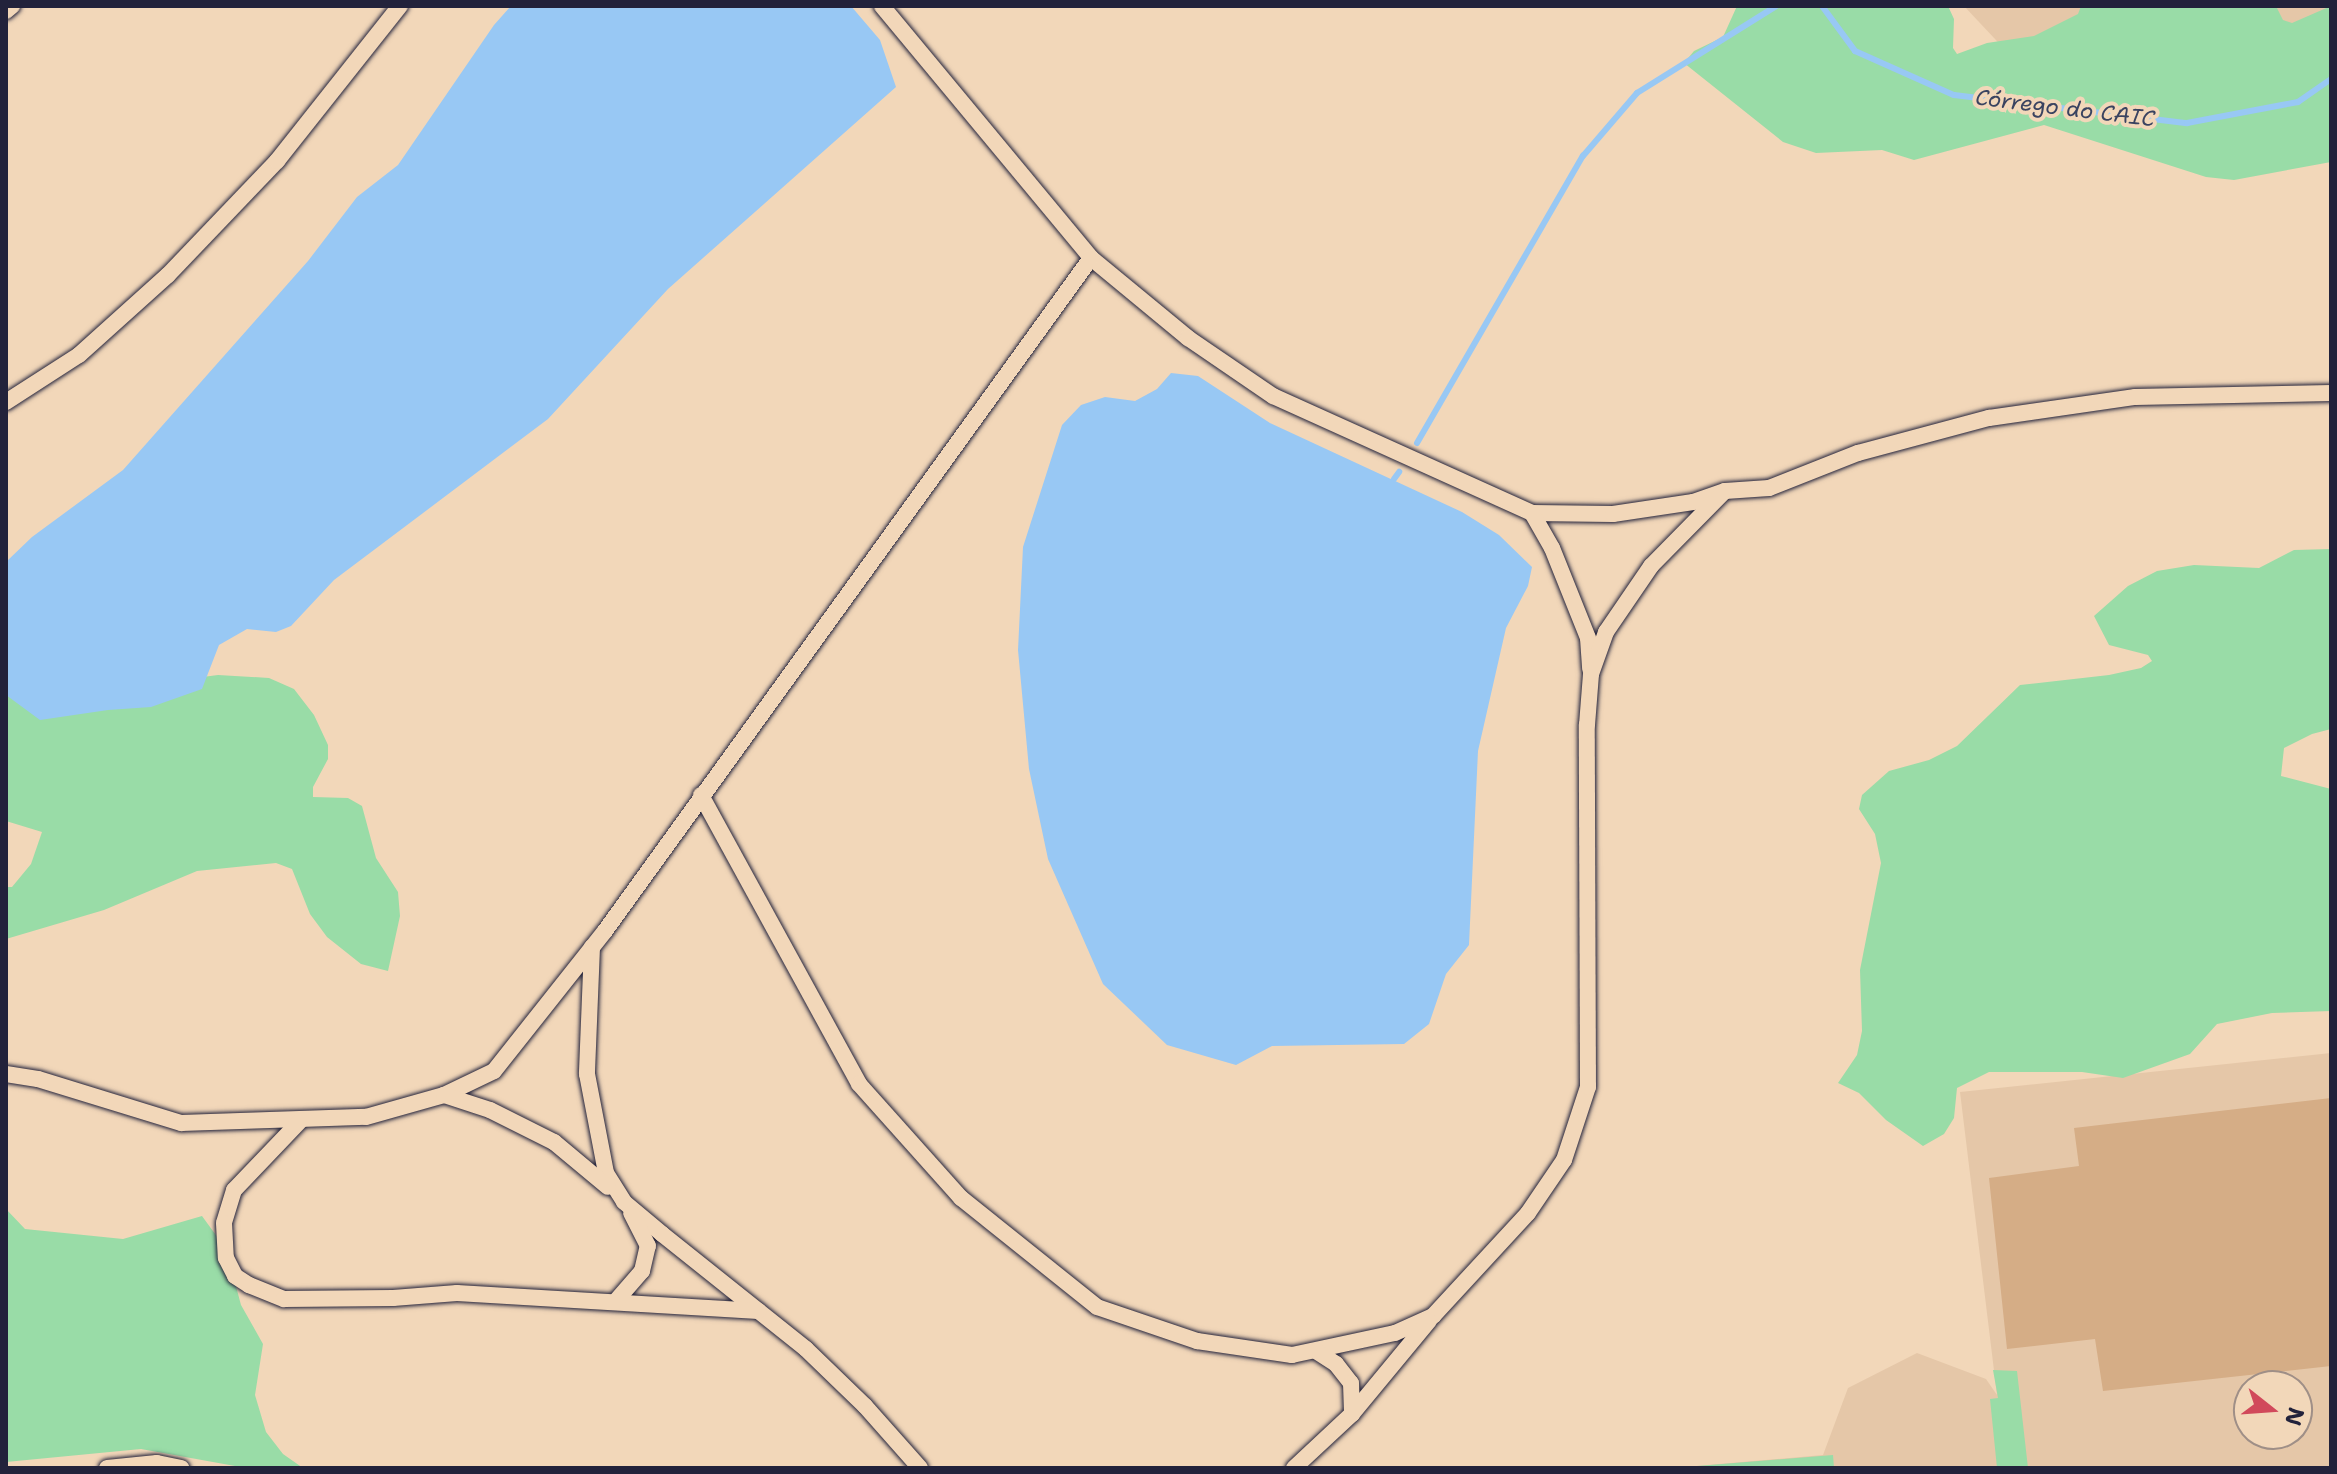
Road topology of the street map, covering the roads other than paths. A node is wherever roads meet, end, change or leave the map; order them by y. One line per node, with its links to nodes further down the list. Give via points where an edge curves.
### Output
1 (12, 6): 4 (street)
2 (882, 6): 5 (street)
3 (399, 9): 7 (street, via 277,161 168,275 79,355)
4 (6, 11)
5 (1091, 258): 9 (street, via 1188,338 1273,396); 11 (street)
6 (2331, 393): 8 (street, via 2135,397 1989,418 1858,453 1769,488)
7 (6, 402)
8 (1725, 491): 9 (street, via 1693,502 1613,514); 10 (street, via 1651,566 1606,632)
9 (1532, 513): 10 (street, via 1588,638)
10 (1591, 674): 19 (street, via 1588,1087 1564,1160 1550,1182)
11 (701, 795): 12 (street); 20 (street, via 859,1084 961,1198 1097,1307 1197,1341 1292,1355)
12 (592, 947): 14 (street, via 494,1071); 16 (street, via 587,1074 606,1173)
13 (6, 1074): 15 (street, via 181,1123)
14 (444, 1095): 15 (street, via 366,1117); 16 (street, via 490,1110 554,1142)
15 (301, 1120): 17 (street, via 234,1190 224,1223 226,1258 235,1276 249,1285 284,1299 457,1293)
16 (624, 1202): 17 (street, via 648,1246 642,1271); 18 (street)
17 (615, 1302): 18 (street)
18 (758, 1311): 24 (street, via 816,1358)
19 (1433, 1316): 20 (street, via 1395,1333); 21 (street)
20 (1316, 1351): 21 (street, via 1351,1383)
21 (1352, 1414): 25 (street)
22 (107, 1468): 23 (street, via 157,1463)
23 (181, 1468)
24 (920, 1468)
25 (1294, 1468)

